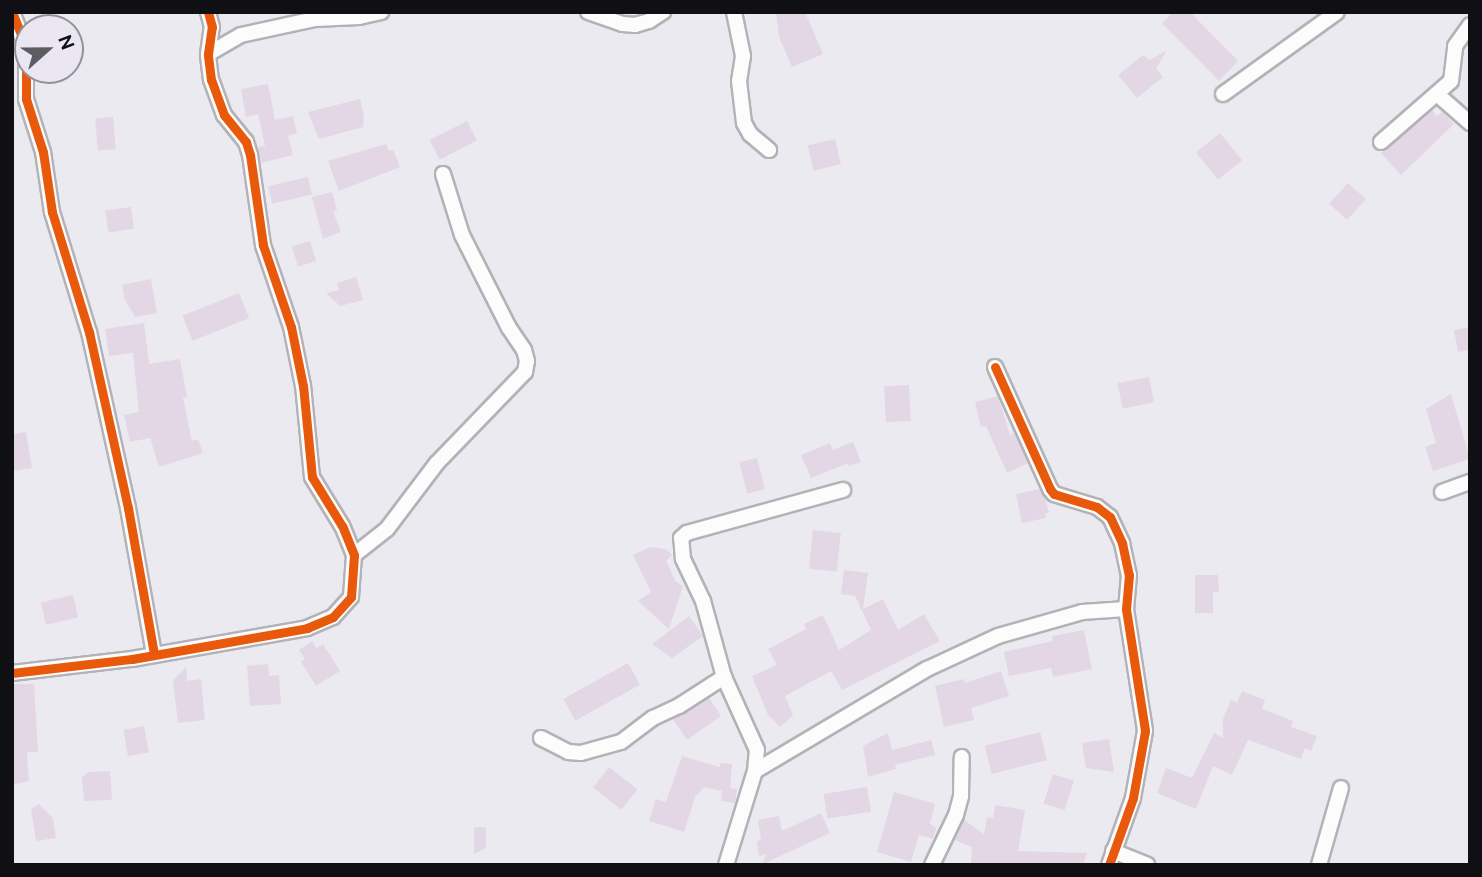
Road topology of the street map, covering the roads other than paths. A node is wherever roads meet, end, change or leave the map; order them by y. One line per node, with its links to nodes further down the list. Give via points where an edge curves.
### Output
1 (12, 12): 22 (street, via 26,47 28,107 43,152 52,212 89,332 128,508)
2 (208, 12): 9 (street, via 212,27)
3 (381, 12): 9 (street, via 359,18 315,19 241,35)
4 (588, 12): 5 (street, via 635,25)
5 (663, 12)
6 (734, 12): 14 (street, via 743,56 739,81 744,123)
7 (1336, 12): 10 (street)
8 (1470, 25): 11 (street, via 1455,46 1451,81)
9 (208, 54): 20 (street, via 217,99 250,155 263,245 291,327 303,386 312,477)
10 (1223, 94)
11 (1438, 95): 12 (street); 13 (street)
12 (1470, 123)
13 (1381, 142)
14 (769, 150)
15 (443, 174): 20 (street, via 462,234 524,350 526,372 438,463 387,529)
16 (995, 367): 21 (street, via 1054,494 1097,507 1115,525 1129,575)
17 (1470, 482): 19 (street)
18 (843, 490): 24 (street, via 681,538 683,559 703,601)
19 (1442, 492)
20 (354, 555): 22 (street, via 351,597 343,609 320,624)
21 (1126, 609): 27 (street, via 1082,612 998,636 927,669); 29 (street, via 1145,732 1133,798)
22 (154, 654): 23 (street)
23 (12, 673)
24 (724, 677): 25 (street, via 621,742 582,753 568,752); 27 (street, via 757,750)
25 (541, 738)
26 (962, 757): 31 (street, via 956,815)
27 (755, 771): 30 (street)
28 (1341, 788): 33 (street)
29 (1111, 858): 32 (street)
30 (726, 865)
31 (932, 865)
32 (1147, 865)
33 (1319, 865)

